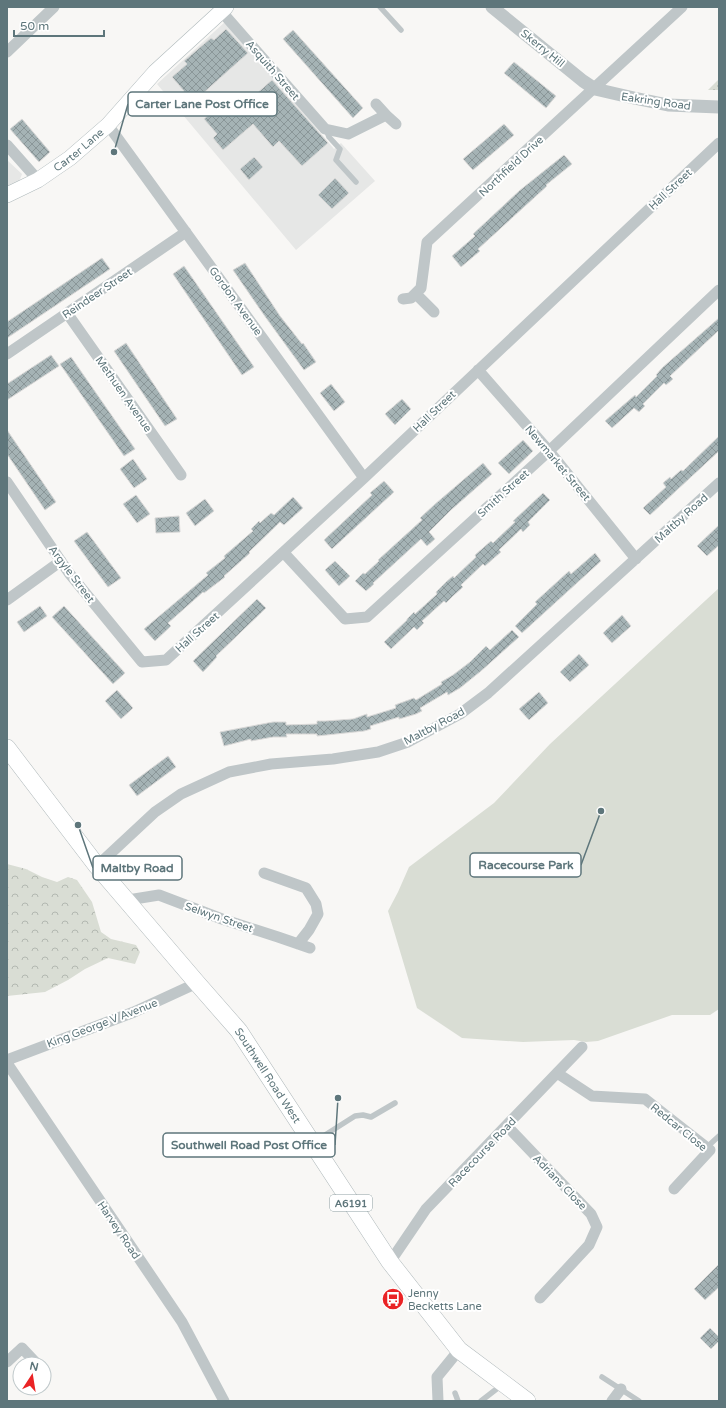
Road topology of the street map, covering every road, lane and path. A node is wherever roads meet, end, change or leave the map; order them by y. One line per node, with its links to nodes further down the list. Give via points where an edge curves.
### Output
1 (54, 7): 7 (street)
2 (380, 7): 6 (lane)
3 (492, 7): 8 (street, Skerry Hill)
4 (682, 7): 8 (street, Northfield Drive)
5 (224, 9): 12 (main road, Carter Lane, via 155,72); 14 (street, Asquith Street)
6 (401, 30)
7 (7, 52)
8 (594, 89): 10 (street, Eakring Road, via 668,105); 22 (street, Northfield Drive, via 427,242 421,288)
9 (376, 104): 11 (street)
10 (719, 107)
11 (386, 115): 13 (street); 14 (street, via 348,134)
12 (108, 124): 17 (main road, Carter Lane, via 70,158); 20 (street, Gordon Avenue)
13 (396, 124)
14 (326, 129): 18 (lane, via 329,137 340,149 336,160)
15 (719, 143): 27 (street, Hall Street)
16 (7, 145): 17 (street)
17 (38, 180): 19 (main road, Carter Lane)
18 (356, 182)
19 (7, 195)
20 (186, 232): 25 (street, Reindeer Street); 30 (street, Gordon Avenue)
21 (719, 290): 28 (street, Smith Street)
22 (416, 294): 23 (street); 24 (street)
23 (403, 299)
24 (434, 312)
25 (67, 313): 26 (street, Reindeer Street); 29 (street, Methuen Avenue)
26 (7, 354)
27 (478, 370): 28 (street, Newmarket Street); 30 (street, Hall Street)
28 (549, 451): 33 (street, Smith Street, via 367,617 345,619); 34 (street, Newmarket Street)
29 (181, 475)
30 (364, 478): 33 (street, Hall Street)
31 (7, 482): 35 (street, Argyle Street)
32 (719, 483): 34 (street, Maltby Road)
33 (284, 552): 37 (street, Hall Street, via 166,660)
34 (636, 559): 39 (street, Maltby Road, via 488,693 460,714 408,742 378,752 334,760 271,764 229,772 174,798 155,812)
35 (61, 561): 36 (street); 37 (street, Argyle Street)
36 (7, 600)
37 (142, 662)
38 (7, 748): 39 (main road, Southwell Road West / A6191)
39 (97, 866): 41 (main road, Southwell Road West / A6191)
40 (264, 873): 42 (street, via 306,888 316,904 318,914)
41 (128, 900): 42 (street, Selwyn Street, via 159,895); 44 (main road, Southwell Road West / A6191)
42 (298, 944): 43 (street, Selwyn Street)
43 (310, 948)
44 (197, 983): 46 (street, King George V Avenue, via 134,1012); 52 (main road, Southwell Road West / A6191, via 239,1031)
45 (582, 1047): 48 (street, Racecourse Road)
46 (7, 1060)
47 (7, 1063): 64 (street, Harvey Road, via 182,1322)
48 (557, 1073): 50 (street, Racecourse Road); 53 (street, Redcar Close, via 592,1096 645,1099)
49 (396, 1103): 52 (lane, via 371,1117 355,1116)
50 (507, 1126): 55 (street, Racecourse Road, via 426,1209); 56 (street, Adrians Close, via 591,1214 596,1227 589,1244)
51 (719, 1136): 53 (lane)
52 (312, 1143): 55 (main road, Southwell Road West / A6191)
53 (707, 1148): 54 (street, Redcar Close, via 710,1150)
54 (674, 1189)
55 (390, 1262): 57 (main road, Southwell Road West / A6191)
56 (540, 1298)
57 (459, 1350): 61 (main road, Southwell Road West / A6191); 65 (street, via 437,1377)
58 (13, 1356): 59 (street, via 22,1348)
59 (30, 1356)
60 (602, 1377): 62 (lane)
61 (503, 1384): 67 (lane); 68 (main road, Southwell Road West / A6191)
62 (620, 1389): 69 (street); 70 (lane)
63 (455, 1393): 66 (lane)
64 (224, 1401)
65 (438, 1401)
66 (458, 1401)
67 (481, 1401)
68 (527, 1401)
69 (612, 1401)
70 (639, 1401)

